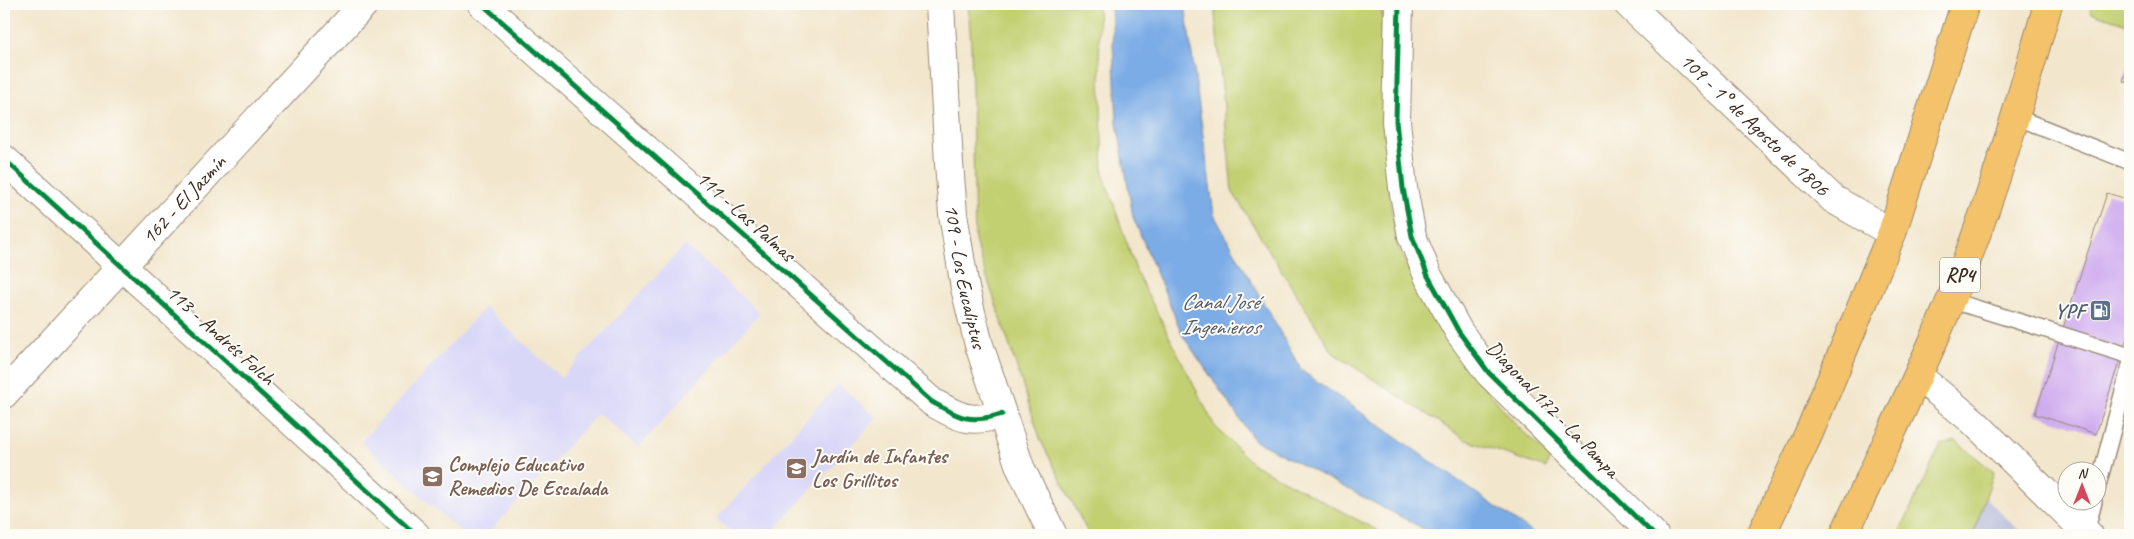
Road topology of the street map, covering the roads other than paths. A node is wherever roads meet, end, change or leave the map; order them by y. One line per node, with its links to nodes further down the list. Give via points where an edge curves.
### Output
1 (364, 4): 12 (street, 162 - El Jazmín)
2 (482, 4): 18 (street, 111 - Las Palmas, via 932,402 961,418 986,419)
3 (940, 4): 18 (street, 109 - Los Eucaliptus, via 949,164 964,288)
4 (1399, 4): 24 (street, Diagonal 172 - La Pampa, via 1396,121 1403,188 1412,236 1428,276 1459,332 1489,372)
5 (1628, 4): 11 (street, 109 - 1° de Agosto de 1806, via 1833,199)
6 (1965, 4): 11 (main road)
7 (2048, 4): 8 (main road, RP4)
8 (2016, 117): 10 (lane); 13 (main road, RP4)
9 (4, 159): 12 (street, 113 - Andrés Folch)
10 (2130, 162)
11 (1892, 233): 25 (main road, via 1809,433)
12 (122, 267): 17 (street, 162 - El Jazmín); 23 (street, 113 - Andrés Folch)
13 (1950, 300): 14 (lane); 16 (main road, RP4)
14 (2130, 356)
15 (2130, 365): 19 (lane)
16 (1918, 376): 22 (street, via 1974,422); 26 (main road, RP4)
17 (4, 394)
18 (1002, 414): 21 (street, 109 - Los Eucaliptus)
19 (2104, 462)
20 (2092, 512): 22 (lane)
21 (1046, 532)
22 (2088, 534)
23 (416, 535)
24 (1654, 535)
25 (1760, 535)
26 (1844, 535)

